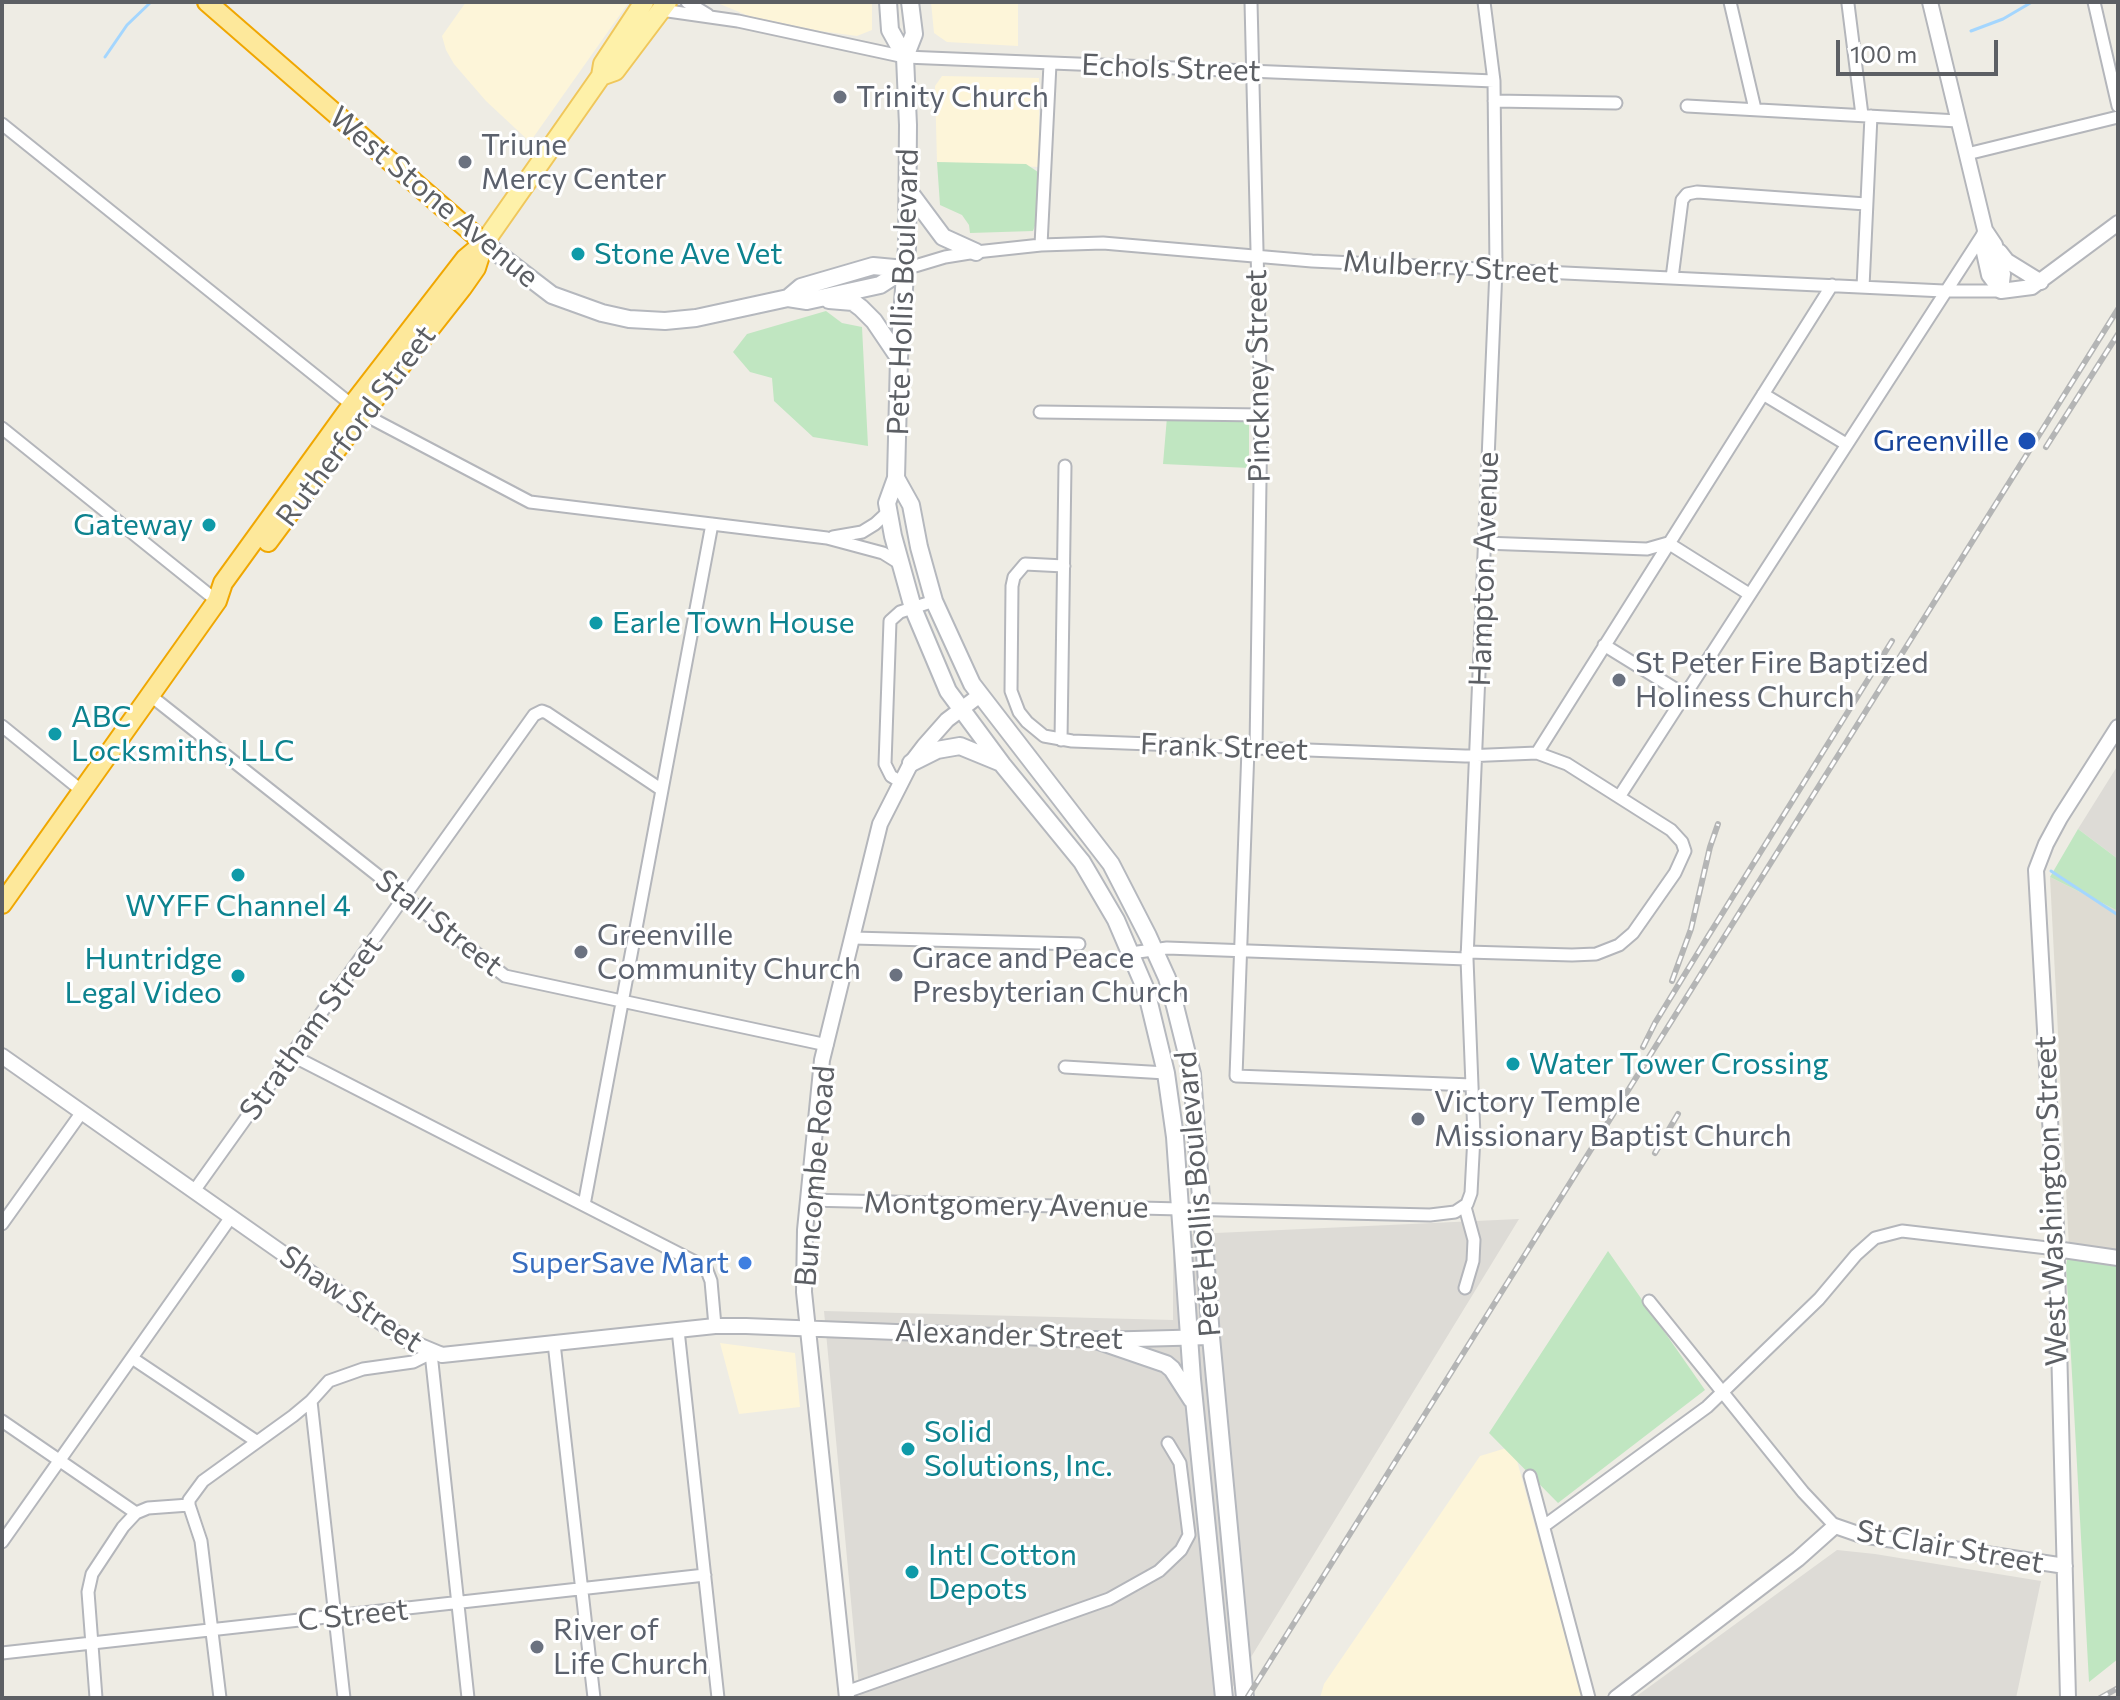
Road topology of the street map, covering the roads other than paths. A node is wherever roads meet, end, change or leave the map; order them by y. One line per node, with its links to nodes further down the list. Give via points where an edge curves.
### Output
1 (207, 2): 31 (highway, West Stone Avenue)
2 (687, 2): 12 (street, Echols Street)
3 (888, 2): 13 (main road, Pete Hollis Boulevard, via 890,30)
4 (910, 2): 13 (main road, Pete Hollis Boulevard, via 914,34)
5 (1251, 2): 15 (street, Pinckney Street)
6 (1484, 2): 16 (street, Hampton Avenue)
7 (1730, 2): 21 (street)
8 (1930, 2): 24 (street)
9 (2094, 2): 20 (street)
10 (1848, 4): 22 (street)
11 (658, 5): 12 (street, Echols Street, via 691,16); 31 (main road, Rutherford Street, via 603,64 601,76)
12 (709, 15): 13 (street, Echols Street)
13 (905, 57): 14 (street, Echols Street); 27 (main road, Pete Hollis Boulevard)
14 (1050, 64): 15 (street, Echols Street); 32 (street)
15 (1252, 72): 16 (street, Echols Street); 35 (street, Pinckney Street)
16 (1494, 81): 17 (street, Hampton Avenue)
17 (1494, 101): 18 (street); 37 (street, Hampton Avenue)
18 (1616, 103)
19 (1687, 106): 21 (street)
20 (2118, 106)
21 (1755, 109): 22 (street)
22 (1867, 115): 24 (street); 28 (street)
23 (2118, 117): 26 (street)
24 (1958, 121): 26 (street)
25 (2, 124): 48 (street)
26 (1967, 154): 30 (street)
27 (908, 190): 34 (main road, via 943,237); 36 (main road, Pete Hollis Boulevard)
28 (1866, 204): 38 (street, via 1687,194); 41 (street)
29 (2118, 223): 39 (street)
30 (1985, 230): 33 (street); 42 (street); 43 (street, via 1989,275)
31 (484, 243): 44 (main road, West Stone Avenue, via 552,295 629,319 696,318); 48 (highway, Rutherford Street, via 465,259)
32 (1041, 245): 34 (street, Mulberry Street); 35 (street, Mulberry Street, via 1103,243)
33 (1995, 245): 39 (street, via 2007,261); 43 (street, via 2003,274)
34 (976, 252): 36 (street, Mulberry Street)
35 (1256, 256): 37 (street, Mulberry Street); 50 (street, Pinckney Street)
36 (905, 269): 44 (main road, West Stone Avenue, via 873,266 801,287); 45 (main road, West Stone Avenue, via 880,285); 46 (main road, Pete Hollis Boulevard)
37 (1496, 269): 38 (street, Mulberry Street); 58 (street, Hampton Avenue)
38 (1672, 278): 40 (street, Mulberry Street)
39 (2041, 282): 43 (street)
40 (1832, 285): 41 (street, Mulberry Street); 47 (street)
41 (1863, 287): 42 (street, Mulberry Street)
42 (1944, 291): 43 (street, Mulberry Street); 52 (street)
43 (2001, 291)
44 (788, 298): 45 (main road, West Stone Avenue)
45 (807, 301): 46 (main road, via 853,302 874,321)
46 (899, 358): 54 (main road, Pete Hollis Boulevard)
47 (1763, 394): 52 (street); 59 (street)
48 (357, 410): 56 (street, via 530,502); 63 (highway, Rutherford Street, via 223,583)
49 (1040, 412): 50 (street)
50 (1261, 415): 74 (street, Pinckney Street)
51 (2, 428): 63 (street)
52 (1846, 444): 62 (street)
53 (1065, 466): 61 (street)
54 (896, 478): 55 (main road, Pete Hollis Boulevard); 64 (main road, Pete Hollis Boulevard, via 911,505)
55 (889, 511): 57 (street, via 862,532); 60 (main road, Pete Hollis Boulevard)
56 (712, 524): 57 (street); 80 (street)
57 (827, 538): 60 (street, via 883,553)
58 (1484, 543): 59 (street, via 1647,549); 76 (street, Hampton Avenue)
59 (1668, 543): 62 (street); 66 (street)
60 (899, 563): 65 (main road, Pete Hollis Boulevard)
61 (1064, 566): 73 (street); 73 (street, Frank Street, via 1025,564 1012,586 1014,703 1044,736)
62 (1749, 594): 68 (street)
63 (217, 601): 69 (highway, Rutherford Street)
64 (934, 601): 65 (street); 67 (main road, Pete Hollis Boulevard)
65 (913, 608): 70 (main road, Pete Hollis Boulevard, via 948,691); 79 (street, via 890,621 888,642 885,764)
66 (1604, 645): 68 (street); 75 (street)
67 (980, 695): 70 (street, Buncombe Road); 87 (main road, Pete Hollis Boulevard, via 1111,864)
68 (1685, 695): 82 (street)
69 (151, 696): 81 (highway, Rutherford Street); 83 (street, Stall Street)
70 (961, 708): 77 (street, Buncombe Road); 78 (main road, Pete Hollis Boulevard)
71 (2, 726): 81 (street)
72 (2118, 727): 107 (street, West Washington Street, via 2060,818 2036,870)
73 (1061, 740): 74 (street, Frank Street)
74 (1252, 749): 76 (street, Frank Street); 88 (street, Pinckney Street)
75 (1537, 753): 76 (street, Frank Street); 82 (street, Frank Street, via 1567,764)
76 (1477, 757): 90 (street, Hampton Avenue)
77 (911, 763): 78 (main road, via 960,746); 79 (street, Buncombe Road)
78 (1002, 764): 89 (main road, Pete Hollis Boulevard, via 1082,862)
79 (901, 782): 85 (street, Buncombe Road, via 880,824)
80 (662, 790): 83 (street, Stratham Street, via 542,711 534,715); 91 (street)
81 (82, 791): 84 (highway, Rutherford Street)
82 (1619, 797): 90 (street, Frank Street, via 1671,830 1685,851 1633,933 1596,954)
83 (405, 896): 91 (street, Stall Street, via 505,976); 93 (street, Stratham Street)
84 (2, 904)
85 (853, 938): 86 (street); 92 (street, Buncombe Road)
86 (1079, 944)
87 (1154, 949): 88 (street); 89 (street); 104 (main road, Pete Hollis Boulevard, via 1167,978 1192,1074)
88 (1242, 950): 90 (street); 97 (street, Pinckney Street, via 1236,1076)
89 (1131, 953): 96 (main road, Pete Hollis Boulevard, via 1146,990)
90 (1467, 956): 97 (street, Hampton Avenue)
91 (622, 1001): 92 (street, Stall Street); 101 (street)
92 (827, 1045): 100 (street, Buncombe Road)
93 (291, 1055): 99 (street, Stratham Street); 101 (street)
94 (2, 1056): 98 (street, Shaw Street)
95 (1065, 1067): 96 (street)
96 (1166, 1073): 103 (main road, Pete Hollis Boulevard)
97 (1472, 1085): 102 (street, Hampton Avenue, via 1471,1193)
98 (82, 1112): 99 (street, Shaw Street); 106 (street)
99 (194, 1191): 105 (street, Shaw Street)
100 (808, 1200): 103 (street, Montgomery Avenue); 112 (street, Buncombe Road)
101 (584, 1205): 111 (street, via 706,1268)
102 (1465, 1207): 104 (street, Montgomery Avenue, via 1430,1215); 109 (street, via 1474,1240)
103 (1181, 1210): 104 (street, Montgomery Avenue); 115 (main road, Pete Hollis Boulevard)
104 (1204, 1210): 114 (main road, Pete Hollis Boulevard)
105 (231, 1217): 118 (street, Shaw Street); 119 (street)
106 (2, 1224)
107 (2056, 1249): 108 (street); 120 (street, via 1902,1231 1882,1235 1866,1245); 133 (street, West Washington Street)
108 (2118, 1258)
109 (1465, 1288)
110 (1649, 1301): 120 (street)
111 (715, 1326): 112 (street, Shaw Street); 113 (street, Shaw Street)
112 (806, 1327): 116 (street, Alexander Street); 141 (street, Buncombe Road)
113 (678, 1330): 117 (street, Shaw Street); 134 (street)
114 (1211, 1337): 115 (street, Alexander Street); 149 (main road, Pete Hollis Boulevard)
115 (1190, 1338): 116 (street, Alexander Street); 122 (main road, Pete Hollis Boulevard)
116 (1096, 1340): 122 (main road, via 1172,1369)
117 (554, 1343): 118 (street, Shaw Street, via 459,1355); 135 (street)
118 (431, 1353): 121 (street, via 413,1362 343,1374); 136 (street)
119 (132, 1358): 124 (street); 126 (street)
120 (1722, 1393): 130 (street); 131 (street)
121 (311, 1401): 124 (street); 137 (street)
122 (1196, 1409): 148 (main road, Pete Hollis Boulevard)
123 (2, 1421): 126 (street)
124 (256, 1441): 128 (street, via 203,1481)
125 (1168, 1443): 141 (street, via 1180,1463 1189,1535 1159,1571 1109,1599)
126 (59, 1461): 129 (street); 132 (street)
127 (1530, 1476): 130 (street)
128 (189, 1505): 129 (street); 138 (street, via 199,1530)
129 (136, 1513): 139 (street, via 92,1574)
130 (1544, 1526): 150 (street)
131 (1835, 1526): 133 (street, St Clair Street, via 1861,1535); 151 (street)
132 (2, 1542)
133 (2065, 1566): 152 (street, West Washington Street)
134 (705, 1575): 135 (street, C Street); 147 (street)
135 (582, 1590): 136 (street, C Street); 146 (street)
136 (457, 1604): 137 (street, C Street); 145 (street)
137 (335, 1618): 138 (street, C Street); 144 (street)
138 (212, 1630): 139 (street, C Street); 143 (street)
139 (90, 1644): 140 (street, C Street); 142 (street)
140 (2, 1653)
141 (846, 1695)
142 (96, 1698)
143 (220, 1698)
144 (344, 1698)
145 (468, 1698)
146 (594, 1698)
147 (718, 1698)
148 (1224, 1698)
149 (1245, 1698)
150 (1589, 1698)
151 (1616, 1698)
152 (2068, 1698)

